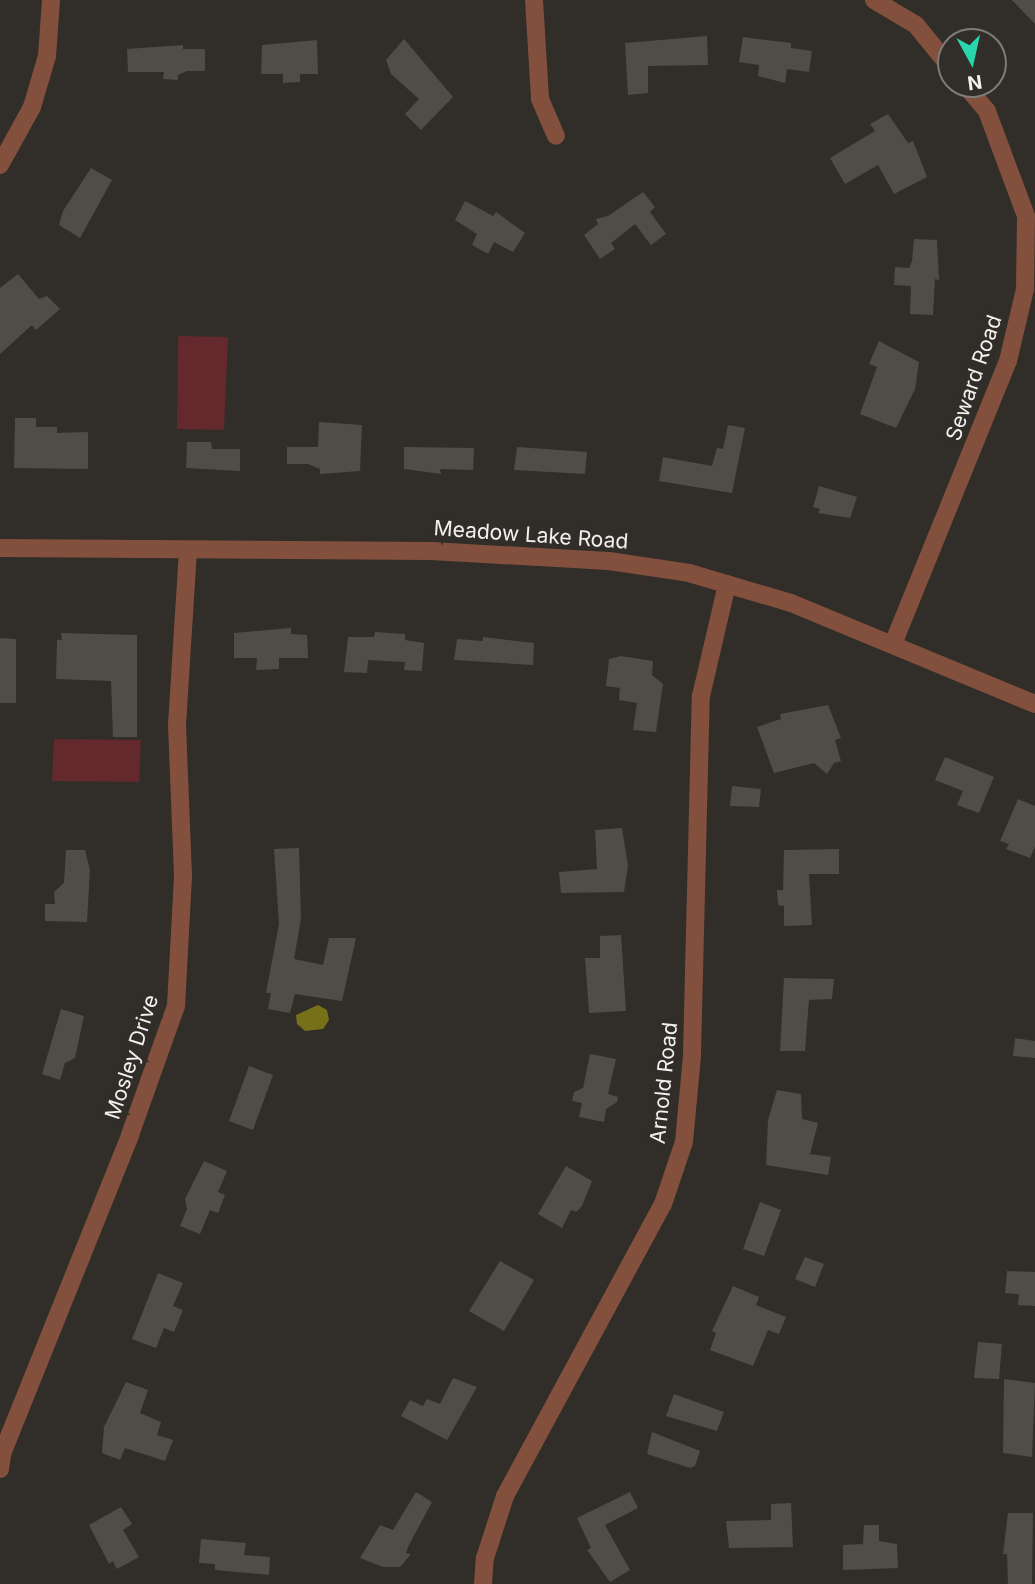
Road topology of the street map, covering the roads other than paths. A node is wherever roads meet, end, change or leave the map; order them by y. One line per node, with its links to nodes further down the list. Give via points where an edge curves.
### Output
1 (51, 0): 7 (street, via 47,56 32,107)
2 (534, 0): 6 (street, via 540,99)
3 (874, 0): 4 (street, via 916,25)
4 (937, 51)
5 (976, 98): 8 (street, Seward Road, via 987,111)
6 (555, 136)
7 (0, 165)
8 (1031, 214): 12 (street, Seward Road, via 1025,289 1007,361)
9 (0, 548): 10 (street, Meadow Lake Road)
10 (188, 550): 11 (street, Meadow Lake Road, via 510,554 609,561 689,573); 14 (street, Mosley Drive, via 177,725 183,875 176,1006)
11 (727, 584): 12 (street, Meadow Lake Road, via 791,603); 15 (street, Arnold Road, via 701,696 693,1041 684,1142 663,1204 503,1499 485,1558)
12 (893, 644): 13 (street, Meadow Lake Road)
13 (1035, 704)
14 (0, 1469)
15 (483, 1584)

